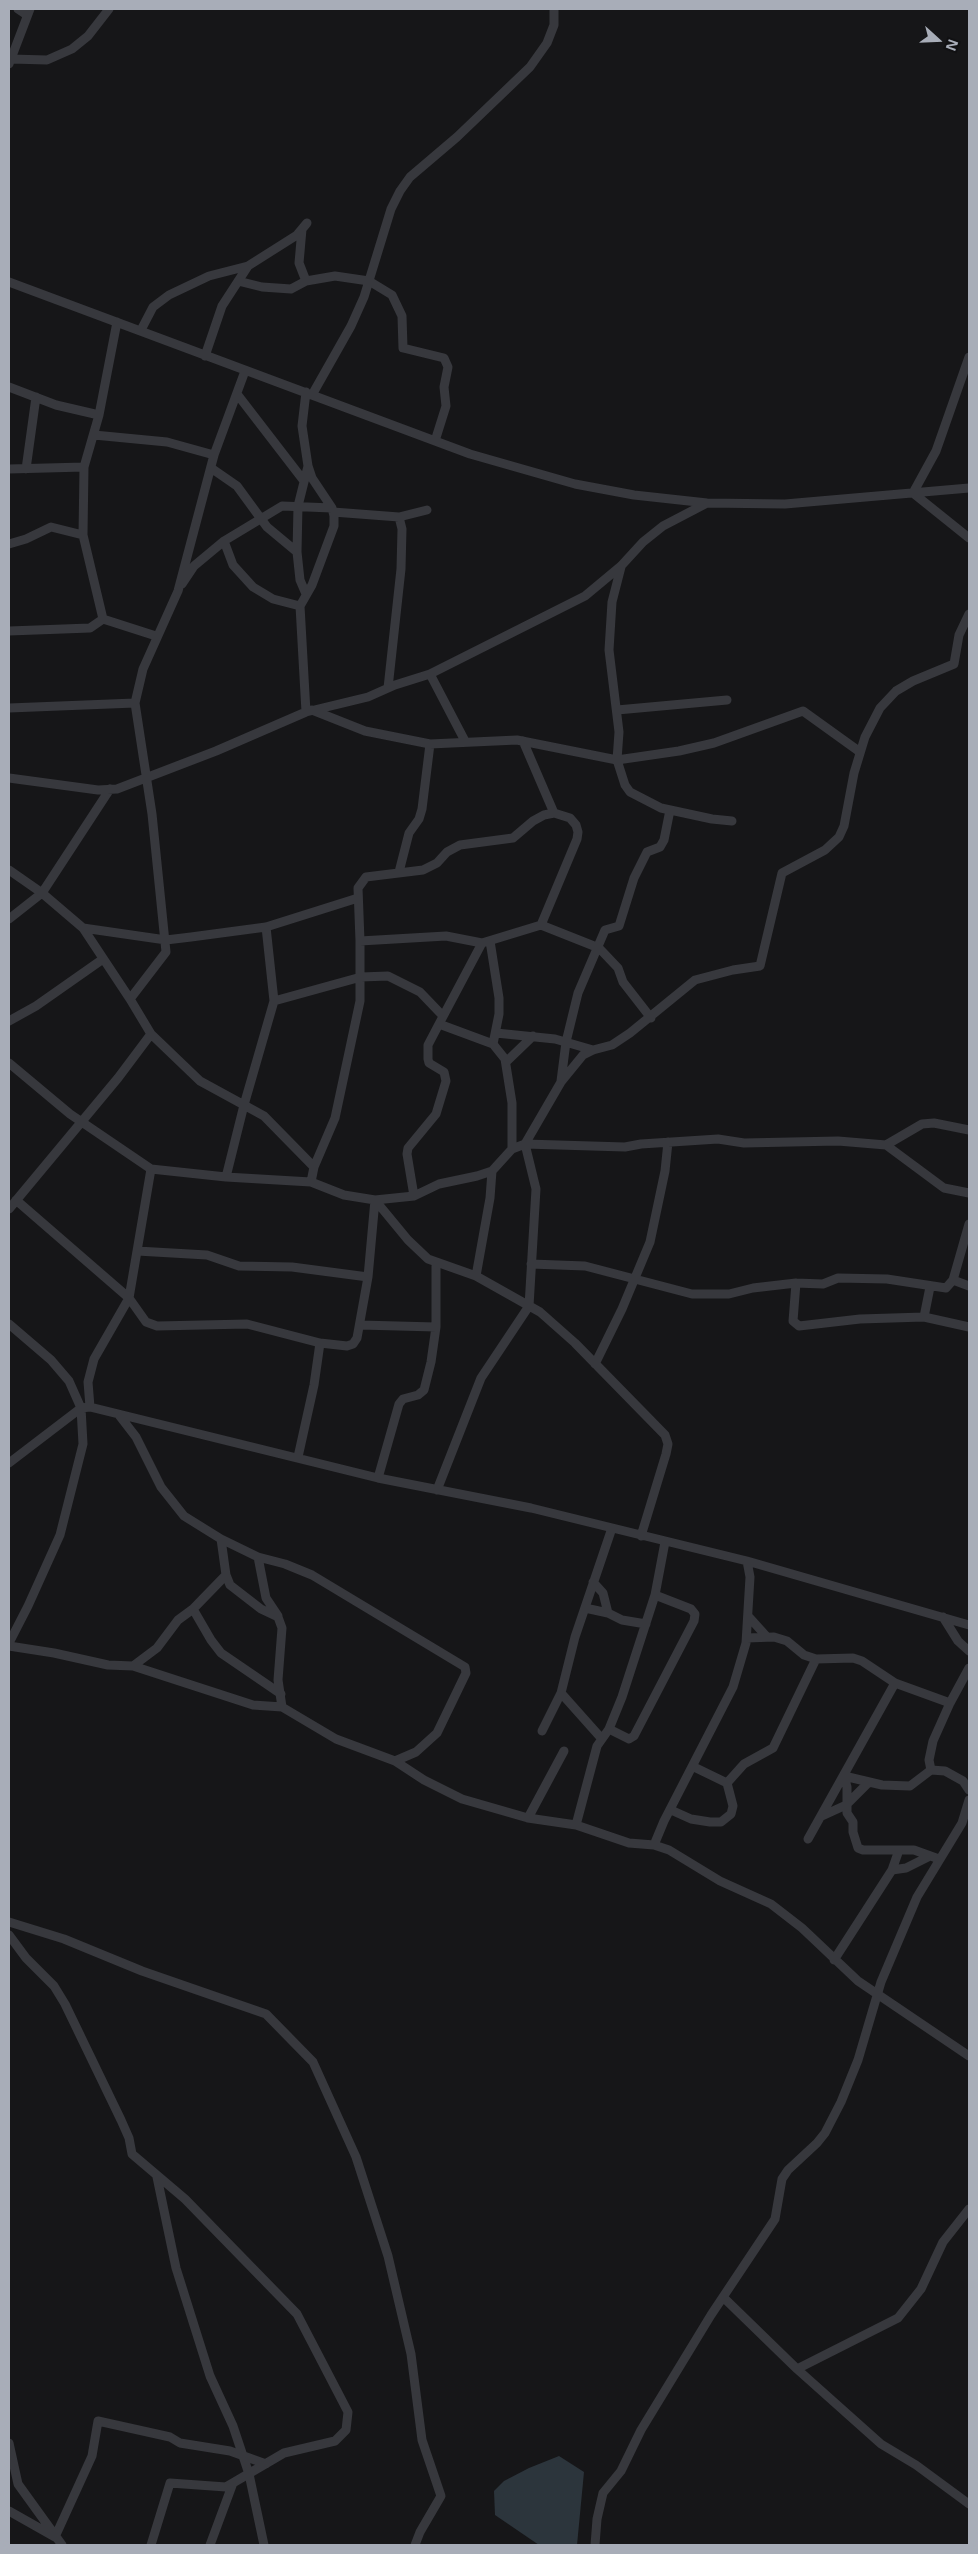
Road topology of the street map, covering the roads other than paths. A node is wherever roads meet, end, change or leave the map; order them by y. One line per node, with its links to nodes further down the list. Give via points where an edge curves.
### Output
1 (18, 9): 4 (street)
2 (109, 9): 5 (street, via 88,36 72,49 47,60)
3 (554, 9): 9 (street, via 554,25 547,43 530,67 410,177 400,191)
4 (28, 12): 5 (street)
5 (10, 62)
6 (248, 266): 7 (street); 8 (street, via 297,235 305,226 300,263); 12 (street, via 209,276 169,295 153,307)
7 (238, 281): 8 (street, via 291,289); 13 (street, via 222,306)
8 (306, 281): 9 (street, via 335,276)
9 (369, 281): 17 (street, via 351,326); 22 (street, via 392,295 402,316 403,348 444,358 448,367 444,387 446,406)
10 (9, 282): 11 (street)
11 (117, 322): 12 (street); 20 (street)
12 (140, 330): 13 (street)
13 (205, 356): 15 (street)
14 (969, 356): 31 (street, via 936,451)
15 (245, 371): 17 (street); 18 (street)
16 (9, 387): 19 (street)
17 (309, 393): 22 (street); 24 (street, via 302,426)
18 (237, 394): 23 (street); 29 (street)
19 (36, 397): 20 (street); 28 (street)
20 (99, 416): 21 (street)
21 (94, 435): 23 (street, via 167,442); 25 (street)
22 (435, 440): 32 (street, via 520,470 575,484)
23 (214, 455): 26 (street)
24 (308, 466): 29 (street); 34 (street)
25 (84, 467): 28 (street); 38 (street)
26 (211, 468): 37 (street, via 237,486); 44 (street)
27 (9, 469): 28 (street)
28 (26, 469)
29 (304, 481): 33 (street)
30 (969, 488): 31 (street)
31 (913, 493): 32 (street, via 784,504); 39 (street)
32 (707, 503): 43 (street, via 663,526)
33 (298, 506): 34 (street); 37 (street, via 274,509); 42 (street)
34 (332, 510): 36 (street); 45 (street, via 334,526)
35 (426, 510): 36 (street)
36 (398, 517): 52 (street, via 402,529 402,570)
37 (259, 518): 40 (street); 42 (street)
38 (83, 534): 41 (street, via 50,527); 48 (street)
39 (969, 538)
40 (224, 541): 44 (street, via 194,566); 46 (street, via 233,564 253,586 273,599)
41 (9, 544)
42 (297, 552): 45 (street, via 300,580)
43 (621, 566): 51 (street, via 585,596); 56 (street, via 609,631)
44 (178, 591): 50 (street)
45 (306, 594): 46 (street)
46 (300, 606): 57 (street)
47 (969, 614): 61 (street, via 959,635 954,664 896,691 880,708)
48 (102, 619): 49 (street, via 90,628); 50 (street)
49 (9, 631)
50 (156, 636): 54 (street)
51 (430, 674): 52 (street); 59 (street)
52 (388, 688): 57 (street, via 368,697)
53 (727, 700): 56 (street)
54 (135, 703): 55 (street); 64 (street)
55 (9, 708)
56 (617, 710): 62 (street)
57 (309, 711): 60 (street, via 365,731); 64 (street)
58 (523, 741): 59 (street); 62 (street); 67 (street)
59 (465, 742): 60 (street)
60 (430, 744): 70 (street, via 422,809 409,833)
61 (860, 752): 62 (street, via 803,711 714,743); 85 (street, via 839,836 825,850 782,873 760,966 695,980)
62 (617, 760): 66 (street, via 630,792)
63 (9, 778): 65 (street)
64 (146, 779): 65 (street); 77 (street)
65 (110, 789): 71 (street)
66 (670, 810): 68 (street); 80 (street, via 664,840 660,847 647,852 634,878 619,926 605,930)
67 (554, 813): 70 (street, via 533,821 513,838 460,845 423,870); 74 (street, via 570,818 578,832)
68 (732, 821)
69 (9, 870): 71 (street)
70 (399, 872): 72 (street, via 366,876 358,888)
71 (42, 893): 73 (street); 76 (street)
72 (358, 898): 75 (street); 78 (street)
73 (9, 919)
74 (541, 925): 79 (street); 80 (street)
75 (266, 927): 77 (street); 84 (street)
76 (84, 928): 77 (street); 81 (street)
77 (166, 940): 83 (street, via 166,952)
78 (360, 941): 79 (street, via 446,936); 82 (street)
79 (486, 942): 87 (street); 88 (street, via 499,998)
80 (598, 948): 85 (street, via 618,968 623,982); 91 (street, via 574,1003)
81 (103, 958): 83 (street); 86 (street, via 36,1006)
82 (360, 977): 84 (street); 87 (street, via 388,976 420,992); 105 (street, via 360,1001 335,1118)
83 (130, 999): 89 (street)
84 (274, 1000): 97 (street)
85 (651, 1018): 93 (street, via 612,1045)
86 (9, 1020)
87 (441, 1020): 92 (street); 110 (street, via 428,1045 428,1059 444,1072 446,1081 436,1114 408,1148)
88 (496, 1033): 90 (street); 92 (street)
89 (151, 1034): 97 (street, via 200,1081); 98 (street)
90 (533, 1036): 91 (street); 94 (street)
91 (566, 1042): 93 (street); 96 (street)
92 (493, 1044): 94 (street)
93 (593, 1050): 96 (street, via 583,1055)
94 (506, 1062): 103 (street, via 512,1103)
95 (9, 1063): 98 (street, via 70,1114)
96 (561, 1082): 101 (street)
97 (244, 1105): 105 (street, via 264,1116); 107 (street)
98 (83, 1121): 104 (street); 111 (street)
99 (969, 1130): 102 (street, via 934,1123 922,1124)
100 (668, 1142): 101 (street, via 625,1147); 102 (street, via 718,1139 764,1144 838,1141); 120 (street, via 656,1218)
101 (525, 1144): 103 (street); 117 (street, via 536,1189)
102 (886, 1145): 109 (street, via 944,1188)
103 (512, 1149): 106 (street)
104 (151, 1168): 107 (street); 115 (street)
105 (314, 1168): 108 (street)
106 (492, 1171): 110 (street, via 439,1184); 118 (street)
107 (226, 1177): 108 (street)
108 (310, 1182): 112 (street, via 344,1196)
109 (969, 1193)
110 (414, 1196): 112 (street)
111 (16, 1200): 113 (street); 125 (street)
112 (375, 1200): 116 (street, via 421,1253); 119 (street)
113 (9, 1209)
114 (969, 1224): 121 (street)
115 (137, 1251): 119 (street, via 207,1255 239,1266 292,1267); 125 (street)
116 (436, 1262): 118 (street); 130 (street)
117 (531, 1264): 120 (street, via 585,1266); 126 (street)
118 (476, 1276): 126 (street)
119 (368, 1277): 129 (street)
120 (636, 1278): 122 (street, via 692,1294 729,1294); 133 (street)
121 (953, 1280): 123 (street); 124 (street, via 946,1288)
122 (796, 1284): 124 (street, via 823,1284 838,1278 887,1279); 127 (street, via 793,1321 799,1326 860,1319)
123 (969, 1286)
124 (930, 1287): 127 (street)
125 (129, 1298): 132 (street, via 146,1322 157,1326 247,1324); 134 (street, via 94,1359)
126 (529, 1306): 133 (street); 139 (street, via 481,1378)
127 (924, 1317): 131 (street)
128 (9, 1324): 134 (street, via 51,1360)
129 (360, 1325): 130 (street); 132 (street, via 357,1338 348,1346)
130 (436, 1327): 138 (street, via 424,1390 399,1404)
131 (969, 1327)
132 (320, 1343): 136 (street)
133 (595, 1364): 141 (street, via 666,1435 668,1444)
134 (86, 1408): 135 (street); 137 (street); 159 (street, via 83,1444 60,1535)
135 (119, 1415): 136 (street); 142 (street, via 136,1437 161,1487 184,1516)
136 (298, 1457): 138 (street)
137 (9, 1463)
138 (378, 1478): 139 (street)
139 (437, 1490): 140 (street, via 515,1504)
140 (612, 1528): 141 (street); 147 (street)
141 (641, 1536): 143 (street)
142 (221, 1539): 144 (street); 146 (street)
143 (665, 1542): 145 (street); 148 (street)
144 (258, 1557): 153 (street, via 266,1598); 174 (street, via 312,1575 465,1666 466,1674 437,1733 416,1752)
145 (747, 1562): 152 (street, via 750,1577); 154 (street)
146 (226, 1575): 150 (street); 153 (street, via 237,1592)
147 (592, 1582): 149 (street); 151 (street, via 603,1593)
148 (656, 1595): 155 (street); 170 (street, via 691,1609 695,1614 694,1621 634,1736 629,1739)
149 (585, 1608): 151 (street); 166 (street)
150 (193, 1609): 163 (street, via 178,1620 157,1648); 167 (street, via 215,1647)
151 (608, 1613): 155 (street, via 622,1620)
152 (748, 1616): 157 (street); 158 (street)
153 (278, 1617): 167 (street, via 282,1628 278,1680)
154 (943, 1617): 156 (street); 161 (street, via 958,1641)
155 (646, 1624): 170 (street)
156 (969, 1625)
157 (747, 1638): 158 (street); 175 (street, via 733,1687)
158 (767, 1638): 162 (street, via 787,1641 804,1655)
159 (9, 1643)
160 (9, 1646): 163 (street, via 108,1665)
161 (969, 1651)
162 (816, 1659): 165 (street, via 853,1658); 179 (street, via 772,1748 744,1764)
163 (133, 1666): 169 (street, via 253,1705)
164 (969, 1668): 168 (street)
165 (895, 1683): 168 (street); 177 (street)
166 (560, 1692): 171 (street); 172 (street)
167 (281, 1694): 169 (street)
168 (950, 1703): 176 (street, via 933,1741 929,1760)
169 (282, 1707): 174 (street, via 336,1739)
170 (609, 1729): 172 (street)
171 (542, 1732)
172 (602, 1739): 186 (street)
173 (564, 1751): 185 (street)
174 (396, 1761): 185 (street, via 448,1793)
175 (694, 1766): 179 (street); 183 (street)
176 (931, 1770): 178 (street, via 910,1786); 180 (street, via 955,1775)
177 (844, 1776): 178 (street); 182 (street); 184 (street)
178 (869, 1782): 182 (street)
179 (727, 1783): 183 (street, via 733,1806 731,1814 721,1822 691,1819)
180 (969, 1790)
181 (969, 1800): 191 (street, via 962,1823)
182 (846, 1806): 184 (street); 189 (street, via 858,1848)
183 (671, 1810): 188 (street)
184 (821, 1816): 187 (street)
185 (528, 1818): 186 (street)
186 (576, 1825): 188 (street, via 629,1843)
187 (808, 1838)
188 (654, 1845): 195 (street, via 669,1850 720,1881 772,1904)
189 (899, 1850): 190 (street, via 914,1850); 192 (street)
190 (930, 1856): 191 (street); 192 (street, via 906,1868)
191 (939, 1859): 196 (street, via 917,1897)
192 (892, 1870): 195 (street)
193 (9, 1922): 214 (street, via 64,1939 142,1971 266,2014 314,2062 356,2157 388,2256 411,2354 422,2440 441,2496)
194 (9, 1935): 198 (street, via 54,1986 121,2120 132,2154)
195 (834, 1960): 196 (street)
196 (878, 1993): 197 (street); 200 (street, via 858,2060 837,2110 817,2143 785,2175 778,2192 774,2219)
197 (969, 2056)
198 (156, 2176): 203 (street, via 176,2268 215,2390 233,2426); 204 (street, via 184,2199 297,2314 348,2412 346,2430 335,2441 284,2453)
199 (969, 2209): 201 (street, via 943,2242 918,2294 898,2318)
200 (723, 2297): 201 (street); 215 (street, via 641,2430 621,2471 603,2493)
201 (796, 2369): 207 (street, via 881,2444)
202 (9, 2442): 209 (street, via 18,2484)
203 (242, 2454): 204 (street); 205 (street); 209 (street, via 180,2443 170,2437 98,2421 92,2456)
204 (266, 2464): 205 (street)
205 (249, 2474): 206 (street); 213 (street)
206 (233, 2483): 211 (street, via 226,2487 170,2483); 212 (street)
207 (969, 2504)
208 (9, 2511): 209 (street)
209 (55, 2537): 210 (street)
210 (62, 2545)
211 (151, 2545)
212 (210, 2545)
213 (264, 2545)
214 (415, 2545)
215 (595, 2545)

